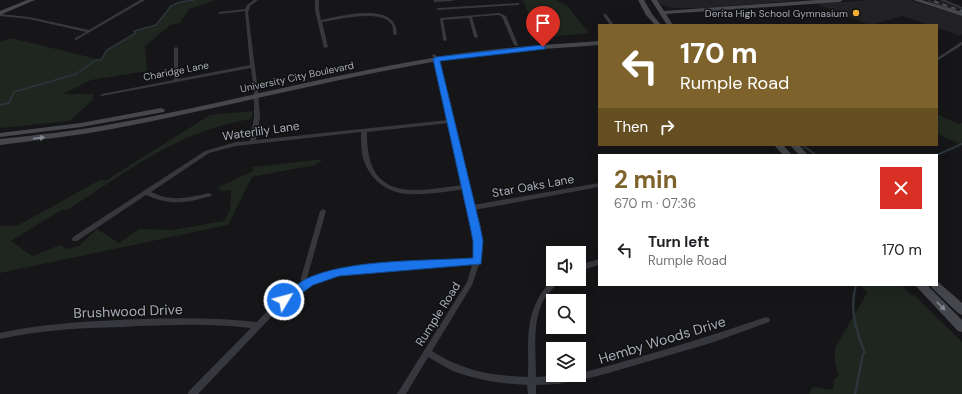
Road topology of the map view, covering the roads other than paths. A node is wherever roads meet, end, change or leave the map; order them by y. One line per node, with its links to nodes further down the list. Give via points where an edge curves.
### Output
1 (32, 0): 20 (main road)
2 (143, 0): 29 (street)
3 (256, 0): 17 (street)
4 (317, 0): 25 (street, via 316,10)
5 (452, 0): 12 (street)
6 (478, 0): 14 (street)
7 (641, 0): 26 (main road)
8 (654, 0): 19 (main road)
9 (840, 0): 19 (main road)
10 (916, 0): 21 (main road)
11 (942, 0): 15 (street)
12 (434, 1)
13 (518, 4): 14 (street)
14 (481, 6): 16 (street); 22 (street)
15 (962, 8)
16 (438, 9)
17 (246, 10): 18 (street); 42 (street)
18 (220, 13)
19 (662, 13): 28 (main road)
20 (0, 14): 29 (street)
21 (962, 14)
22 (484, 15): 24 (street); 37 (street, via 504,16)
23 (605, 15): 27 (street)
24 (470, 16): 31 (street); 34 (street, via 440,20)
25 (320, 21): 30 (street, via 360,15 379,16 390,20); 38 (street)
26 (654, 23)
27 (611, 24)
28 (669, 24)
29 (89, 31): 32 (street)
30 (395, 34)
31 (476, 37)
32 (76, 39)
33 (598, 39): 37 (main road, University City Boulevard)
34 (444, 40)
35 (598, 43): 40 (main road, University City Boulevard)
36 (962, 43): 41 (street)
37 (516, 45): 40 (main road, University City Boulevard)
38 (326, 47)
39 (176, 48): 43 (street)
40 (435, 57): 44 (main road, University City Boulevard); 46 (street, Rumple Road)
41 (938, 59)
42 (253, 66): 43 (street, Charidge Lane); 44 (street)
43 (176, 80): 45 (street, Charidge Lane)
44 (256, 93): 48 (main road, University City Boulevard, via 108,121); 49 (main road, University City Boulevard, one-way to 44, via 104,128); 50 (street, via 257,117)
45 (102, 95)
46 (451, 121): 47 (street, Waterlily Lane); 56 (street, Rumple Road)
47 (364, 130): 50 (street, Waterlily Lane); 56 (street, via 366,157 372,172 379,182 393,191 407,194)
48 (0, 135)
49 (0, 142)
50 (253, 142): 57 (street, Waterlily Lane, via 225,146 207,152)
51 (779, 146): 53 (main road)
52 (795, 146): 54 (main road)
53 (787, 154)
54 (803, 154)
55 (598, 185): 59 (street, Star Oaks Lane)
56 (466, 187): 59 (street, Rumple Road)
57 (146, 192): 58 (street, via 169,201 190,200); 61 (street, Waterlily Lane)
58 (208, 195)
59 (471, 208): 62 (street, Rumple Road, via 478,241)
60 (323, 211): 65 (street, via 304,278)
61 (75, 238)
62 (478, 262): 65 (street, via 350,270); 74 (street, Rumple Road, via 470,283)
63 (598, 262): 64 (street)
64 (586, 266)
65 (305, 285): 71 (street, via 284,300)
66 (551, 286): 75 (street, via 542,296 532,325)
67 (921, 286): 72 (main road, one-way to 72)
68 (937, 286): 69 (main road)
69 (961, 309)
70 (766, 320): 75 (street, Hemby Woods Drive, via 573,380)
71 (258, 325): 73 (street, Brushwood Drive, via 127,323 60,327); 76 (street)
72 (962, 327)
73 (0, 336)
74 (427, 353): 75 (street, Hemby Woods Drive, via 474,374 496,380); 77 (street, Rumple Road)
75 (531, 383): 78 (street)
76 (192, 394)
77 (401, 394)
78 (532, 394)

